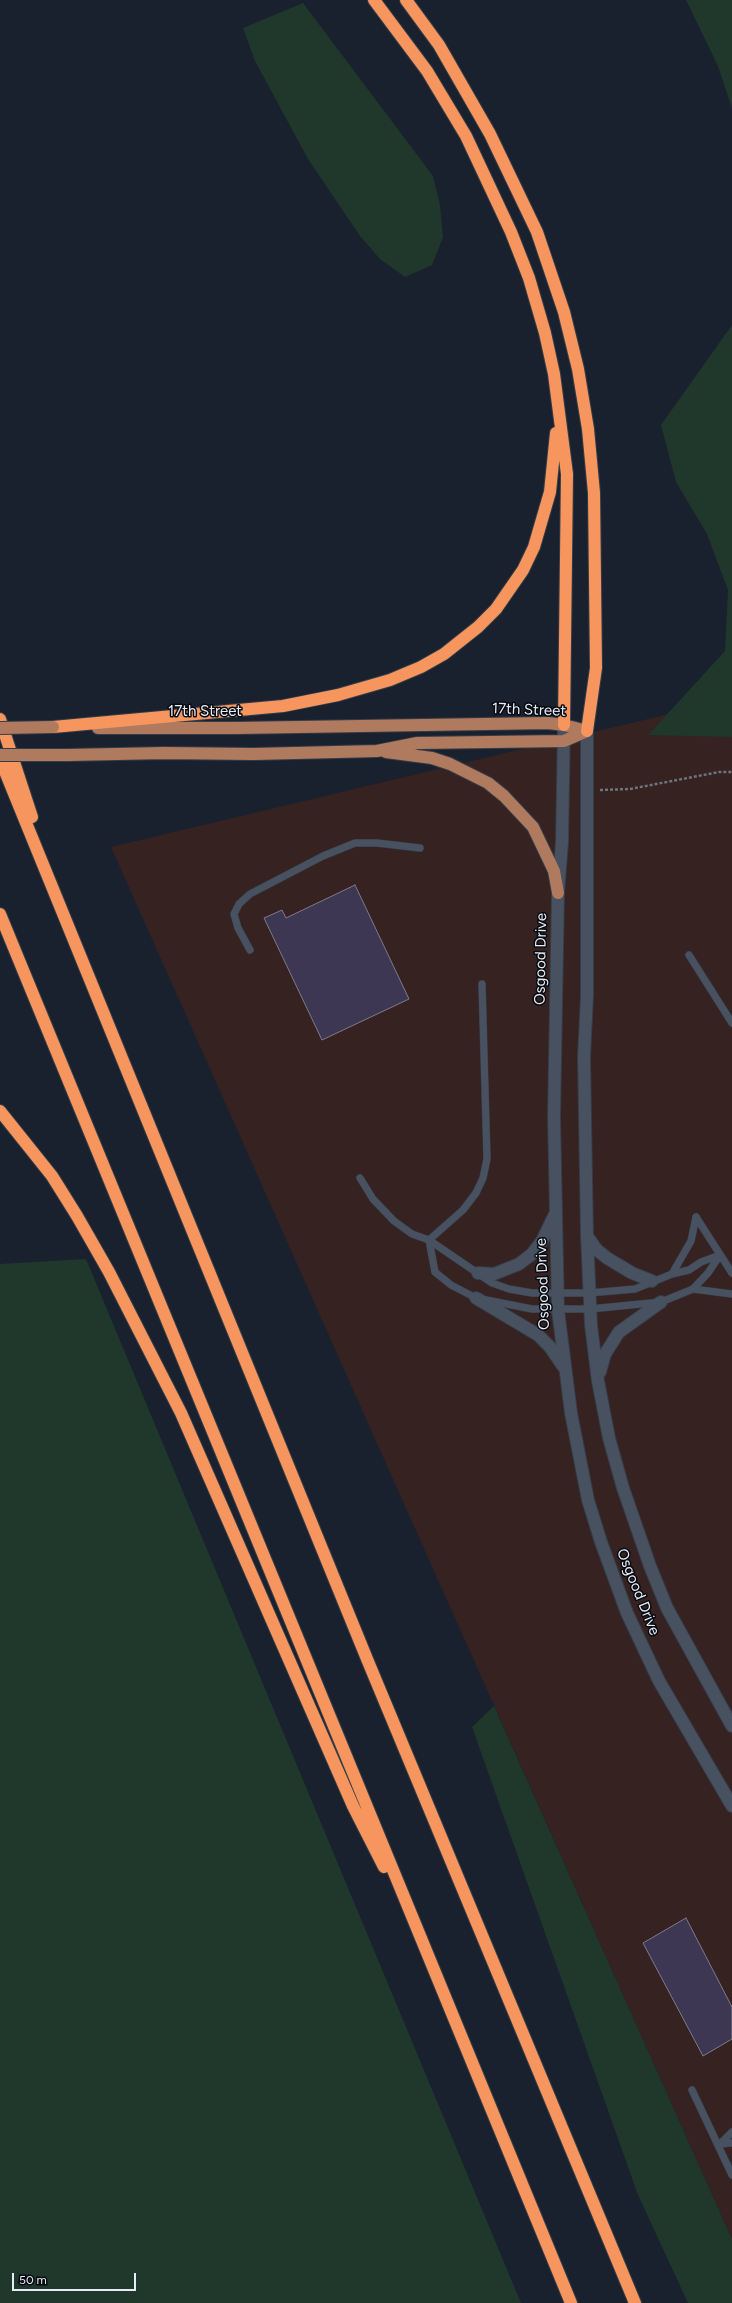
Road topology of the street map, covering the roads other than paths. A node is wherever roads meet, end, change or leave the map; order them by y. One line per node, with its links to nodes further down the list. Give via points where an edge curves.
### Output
1 (374, 0): 3 (highway, via 428,71 466,136 511,232 529,278 545,333)
2 (406, 0): 8 (highway, via 439,45 490,134 538,232 564,312 578,369 588,429 594,493 596,668)
3 (558, 410): 5 (highway, via 567,474); 6 (highway, via 550,492 531,553 496,609 444,654 390,680 338,695 283,706)
4 (0, 719): 15 (highway)
5 (564, 725): 6 (main road, 17th Street); 8 (main road, 17th Street); 9 (main road, Osgood Drive)
6 (53, 727): 7 (main road, 17th Street, bridge)
7 (0, 728)
8 (587, 731): 9 (main road, 17th Street); 24 (main road, Osgood Drive, via 587,996 584,1057)
9 (564, 741): 10 (main road, 17th Street, via 417,743); 14 (main road, Osgood Drive)
10 (377, 751): 11 (main road, 17th Street, bridge); 14 (main road, via 432,758 488,783 533,827 554,871)
11 (0, 755)
12 (0, 759): 15 (highway)
13 (420, 848): 17 (lane, via 355,843 323,856 250,894 239,904 234,914 238,928)
14 (558, 893): 23 (main road, Osgood Drive, via 554,1117)
15 (61, 905): 50 (highway, via 367,1659)
16 (0, 914): 43 (highway)
17 (250, 950)
18 (689, 955): 20 (lane)
19 (482, 984): 25 (lane, via 485,1021 484,1178 463,1210)
20 (732, 1023)
21 (0, 1111): 43 (highway, via 52,1176 77,1216 109,1272 181,1413 353,1806)
22 (360, 1178): 25 (lane, via 373,1199 394,1221 412,1234)
23 (556, 1211): 27 (main road, via 542,1241 532,1254 519,1264 494,1274); 32 (main road, Osgood Drive)
24 (587, 1236): 30 (main road, via 597,1250 607,1258 632,1274); 33 (main road, Osgood Drive)
25 (429, 1240): 27 (lane); 35 (lane, via 435,1272)
26 (720, 1255): 28 (lane); 29 (lane, via 689,1270); 29 (lane, via 696,1217 691,1241); 31 (lane)
27 (478, 1273): 32 (lane, via 492,1283 509,1289 532,1293)
28 (732, 1273)
29 (672, 1274): 30 (lane)
30 (652, 1281): 33 (lane, via 635,1288)
31 (693, 1289): 34 (lane); 36 (lane)
32 (558, 1292): 33 (lane); 38 (main road, Osgood Drive)
33 (589, 1293): 37 (main road, Osgood Drive)
34 (732, 1294)
35 (476, 1298): 38 (lane, via 532,1309); 39 (main road, via 538,1335)
36 (661, 1302): 37 (lane); 40 (main road, via 619,1332 605,1354)
37 (590, 1308): 38 (lane); 40 (main road, Osgood Drive)
38 (558, 1310): 39 (main road, Osgood Drive)
39 (564, 1368): 42 (main road, Osgood Drive, via 588,1500 616,1584 659,1681)
40 (598, 1381): 41 (main road, Osgood Drive, via 609,1438 623,1488 650,1566 667,1608)
41 (732, 1726)
42 (732, 1806)
43 (427, 1953): 49 (highway)
44 (692, 2090): 47 (lane)
45 (732, 2132): 47 (lane)
46 (732, 2143): 47 (lane)
47 (719, 2144): 48 (lane)
48 (732, 2176)
49 (571, 2303)
50 (635, 2303)

